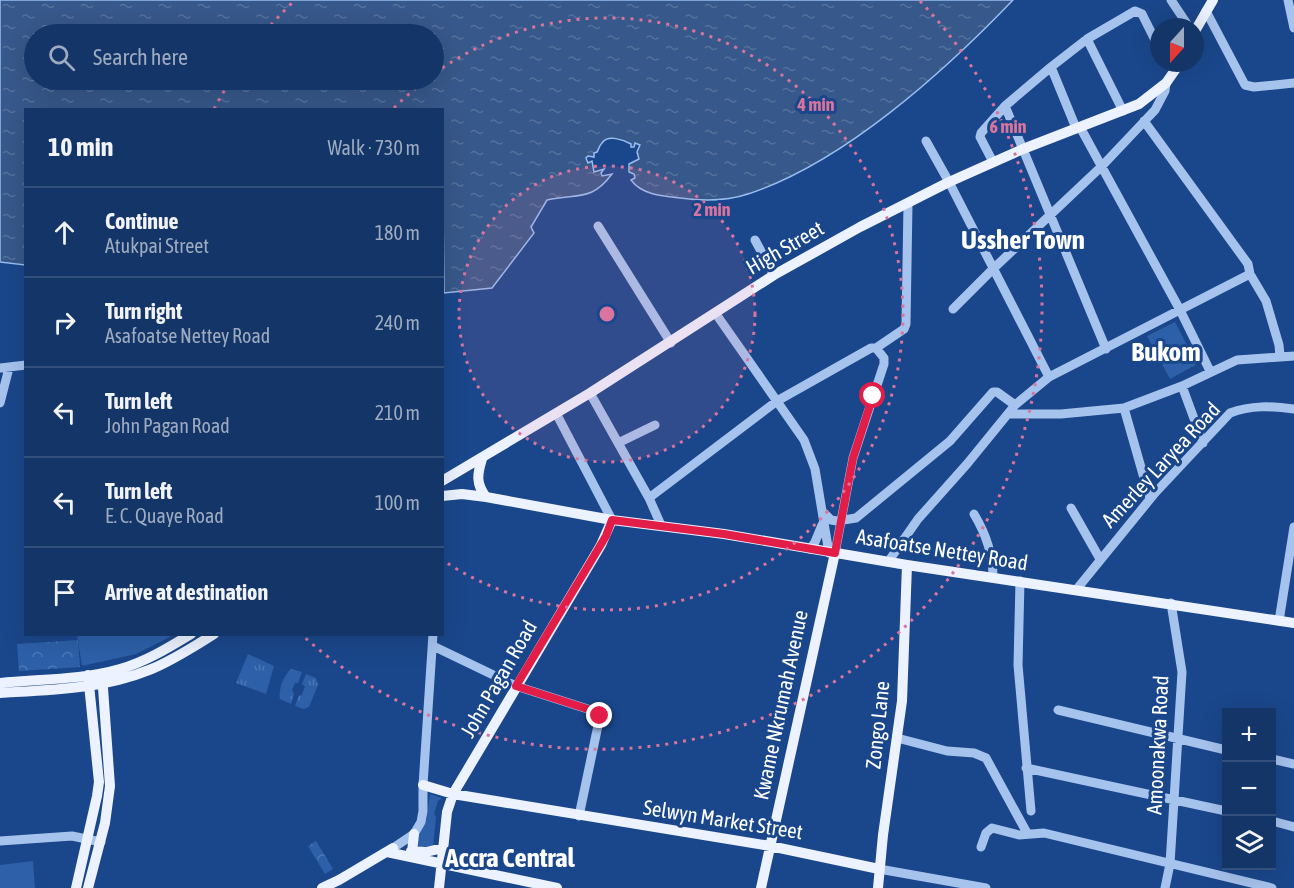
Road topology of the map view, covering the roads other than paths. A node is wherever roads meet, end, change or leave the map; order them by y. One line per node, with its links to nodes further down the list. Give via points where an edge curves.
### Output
1 (1171, 0): 5 (street)
2 (1213, 0): 4 (main road)
3 (1288, 0): 8 (street)
4 (1206, 11): 6 (main road); 13 (street, via 1245,85)
5 (1186, 18)
6 (1201, 18)
7 (1150, 28): 9 (street, via 1142,14 1135,11)
8 (1294, 28)
9 (1087, 39): 10 (street); 15 (street)
10 (1051, 67): 14 (street); 17 (street)
11 (1174, 73): 12 (main road, High Street)
12 (1166, 83): 15 (main road, High Street); 16 (street, via 1155,110)
13 (1294, 83)
14 (1005, 106): 19 (street); 20 (street, via 980,135)
15 (1123, 111): 17 (main road, High Street)
16 (1144, 121): 21 (street); 28 (street, via 1248,264)
17 (1078, 127): 19 (main road, High Street); 21 (street)
18 (926, 141): 22 (street)
19 (1023, 149): 20 (main road, High Street); 24 (street)
20 (993, 162): 22 (main road, High Street)
21 (1102, 166): 24 (street); 31 (street)
22 (949, 182): 23 (main road, High Street); 27 (street)
23 (908, 204): 29 (main road, High Street); 34 (street, via 906,327)
24 (1049, 215): 27 (street); 35 (street)
25 (598, 225): 33 (street)
26 (755, 240): 29 (street)
27 (994, 268): 30 (street); 41 (street)
28 (1250, 274): 31 (street); 36 (street, via 1266,301)
29 (774, 275): 32 (main road, High Street)
30 (953, 309)
31 (1180, 310): 35 (street); 40 (street)
32 (716, 314): 33 (main road, High Street); 44 (street)
33 (671, 343): 43 (main road, High Street)
34 (876, 348): 44 (street); 64 (street, via 884,364 853,458)
35 (1106, 349): 41 (street)
36 (1280, 356): 37 (street); 40 (street, via 1237,360)
37 (1294, 356)
38 (24, 365): 39 (street)
39 (5, 368): 45 (street)
40 (1210, 371): 42 (street)
41 (1049, 377): 46 (street)
42 (1182, 386): 47 (street); 53 (street)
43 (590, 393): 49 (main road, High Street); 52 (street)
44 (777, 400): 57 (street); 62 (street, via 804,440 815,469)
45 (0, 404)
46 (1015, 405): 50 (street); 64 (street, via 995,391 950,441 856,518)
47 (1124, 408): 50 (street); 59 (street)
48 (1294, 409): 53 (street, Amerley Laryea Road, via 1242,408 1230,413)
49 (556, 413): 54 (main road, High Street); 63 (street)
50 (1008, 414): 70 (street, via 918,519)
51 (655, 425): 52 (street)
52 (618, 443): 57 (street)
53 (1203, 443): 59 (street, Amerley Laryea Road)
54 (482, 459): 55 (main road, High Street); 56 (main road, via 477,477)
55 (444, 480)
56 (486, 497): 58 (main road, Asafoatse Nettey Road, via 462,494); 63 (main road, Asafoatse Nettey Road)
57 (650, 498): 65 (street)
58 (444, 499)
59 (1150, 499): 69 (street, Amerley Laryea Road)
60 (1071, 508): 69 (street)
61 (974, 514): 72 (street, via 991,552)
62 (823, 518): 64 (street); 67 (street); 68 (street)
63 (612, 520): 65 (main road, Asafoatse Nettey Road); 85 (main road, John Pagan Road)
64 (841, 521): 68 (street)
65 (661, 525): 67 (main road, Asafoatse Nettey Road)
66 (1294, 527): 76 (street)
67 (810, 549): 68 (main road, Asafoatse Nettey Road)
68 (832, 553): 70 (main road, Asafoatse Nettey Road); 107 (main road, Kwame Nkrumah Avenue)
69 (1100, 559): 74 (street, Amerley Laryea Road)
70 (888, 562): 71 (main road, Asafoatse Nettey Road)
71 (907, 566): 72 (main road, Asafoatse Nettey Road); 88 (main road, Zongo Lane)
72 (993, 577): 73 (main road, Asafoatse Nettey Road)
73 (1020, 581): 74 (main road, Asafoatse Nettey Road); 93 (street, via 1018,640)
74 (1076, 590): 75 (main road, Asafoatse Nettey Road)
75 (1171, 603): 76 (main road, Asafoatse Nettey Road); 89 (street, Amoonakwa Road, via 1182,672)
76 (1279, 621): 77 (main road, Asafoatse Nettey Road)
77 (1294, 623)
78 (187, 636): 82 (main road)
79 (211, 636): 82 (main road, via 148,670)
80 (433, 636): 81 (street)
81 (433, 646): 85 (street); 94 (street)
82 (103, 679): 83 (main road); 106 (main road, via 110,786)
83 (89, 681): 84 (main road); 86 (main road); 104 (main road, via 99,782)
84 (0, 683)
85 (516, 686): 95 (main road, John Pagan Road); 99 (street, via 599,714)
86 (0, 693)
87 (1058, 710): 89 (street)
88 (897, 738): 102 (street, via 986,758); 114 (main road, Zongo Lane)
89 (1178, 738): 90 (street); 96 (street, Amoonakwa Road)
90 (1222, 749)
91 (1276, 760): 92 (street)
92 (1294, 764)
93 (1026, 768): 96 (street); 98 (street)
94 (423, 785): 95 (main road, Selwyn Market Street); 103 (street, via 423,812)
95 (453, 794): 99 (main road, Selwyn Market Street); 109 (main road, John Pagan Road)
96 (1173, 801): 97 (street); 113 (street, Amoonakwa Road)
97 (1222, 810)
98 (1031, 811)
99 (579, 816): 107 (main road, Selwyn Market Street)
100 (1276, 822): 101 (street)
101 (1294, 826)
102 (1028, 833): 108 (street, via 1019,835 992,828); 113 (street, via 1044,833)
103 (414, 834): 110 (street); 111 (main road)
104 (87, 838): 105 (street); 106 (street); 115 (main road)
105 (0, 841)
106 (100, 842): 116 (main road)
107 (770, 846): 114 (main road, Selwyn Market Street); 120 (main road, Kwame Nkrumah Avenue)
108 (981, 847)
109 (443, 848): 111 (main road); 112 (main road, John Pagan Road)
110 (390, 850): 111 (main road); 112 (main road); 117 (main road)
111 (412, 852)
112 (442, 864): 118 (main road, John Pagan Road); 119 (main road)
113 (1170, 864): 123 (street, Amoonakwa Road); 124 (street)
114 (879, 870): 121 (main road, Zongo Lane); 122 (street, Selwyn Market Street)
115 (76, 888)
116 (88, 888)
117 (322, 888)
118 (439, 888)
119 (557, 888)
120 (761, 888)
121 (878, 888)
122 (986, 888)
123 (1166, 888)
124 (1272, 888)

